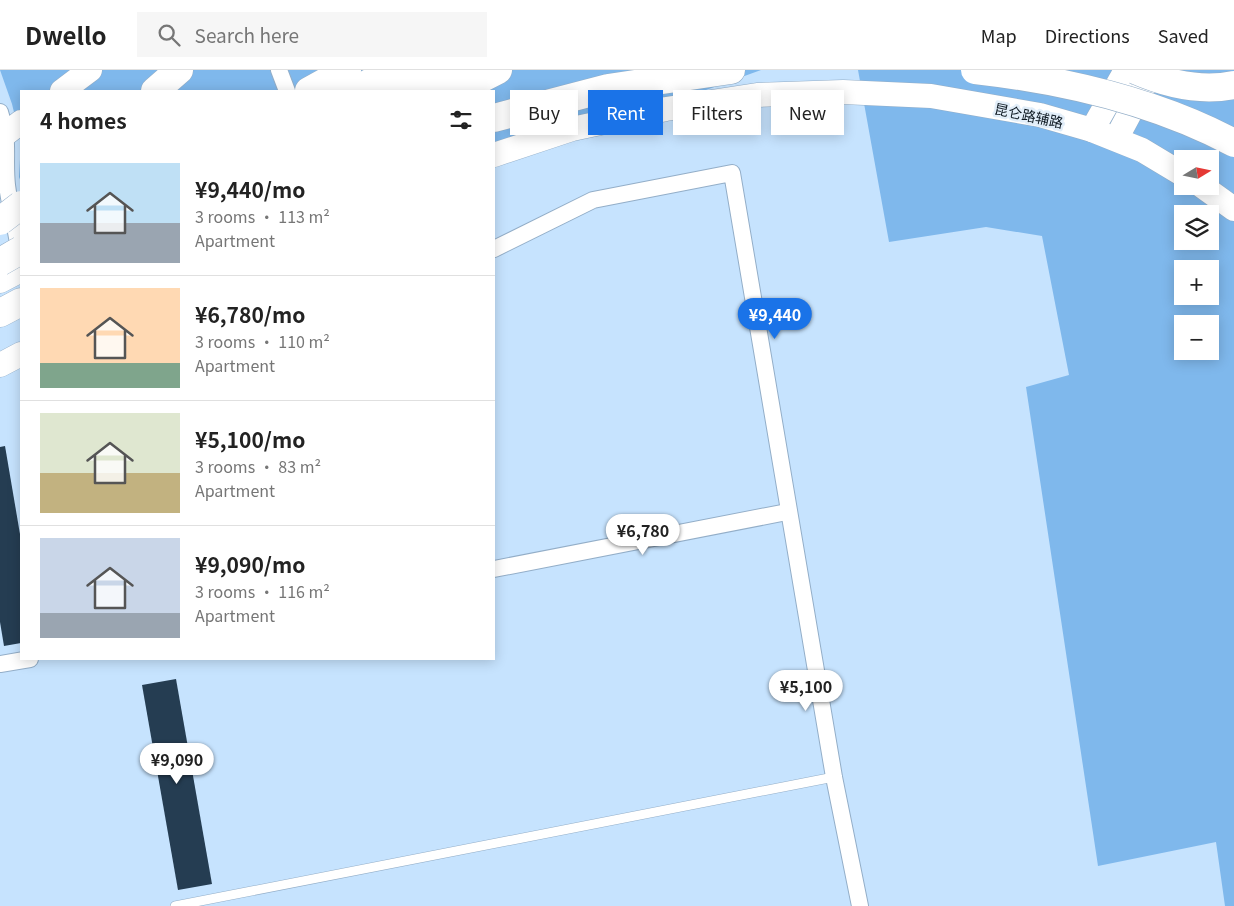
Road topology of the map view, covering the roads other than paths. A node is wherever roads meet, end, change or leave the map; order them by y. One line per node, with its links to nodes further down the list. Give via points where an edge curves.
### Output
1 (90, 70): 15 (main road)
2 (179, 70): 16 (highway)
3 (279, 70): 17 (street)
4 (347, 70): 18 (highway)
5 (389, 70): 19 (main road)
6 (422, 70): 20 (main road)
7 (454, 70): 21 (highway)
8 (498, 70): 22 (highway)
9 (732, 70): 23 (highway, via 608,88)
10 (975, 70): 27 (highway, bridge, via 1090,90 1183,119)
11 (1126, 70): 25 (main road)
12 (1135, 70): 14 (highway, bridge, via 1174,84 1202,89)
13 (1153, 70): 26 (main road)
14 (1234, 85)
15 (63, 90)
16 (156, 90)
17 (287, 90)
18 (311, 90)
19 (352, 90)
20 (385, 90)
21 (416, 90)
22 (459, 90)
23 (495, 118)
24 (7, 126): 35 (street, via 7,186 18,234)
25 (1092, 130): 26 (main road, 昆仑路辅路); 28 (main road, 昆仑路辅路, via 1040,116 931,96 843,92 757,95 666,109 572,129)
26 (1116, 140): 29 (main road, 昆仑路辅路, via 1142,150)
27 (1234, 143)
28 (495, 154)
29 (1174, 169)
30 (1214, 195): 32 (main road)
31 (20, 205): 33 (highway, bridge)
32 (1234, 210)
33 (0, 221)
34 (495, 249): 44 (street, via 593,200 732,173)
35 (18, 269): 36 (main road); 37 (main road)
36 (0, 281)
37 (0, 299)
38 (20, 303): 39 (highway)
39 (0, 313)
40 (20, 323): 41 (highway)
41 (0, 334)
42 (20, 354): 43 (main road)
43 (0, 364)
44 (787, 512): 45 (street); 48 (street)
45 (495, 569)
46 (24, 660): 47 (street)
47 (0, 664)
48 (834, 777): 49 (lane); 50 (street)
49 (174, 906)
50 (860, 906)

